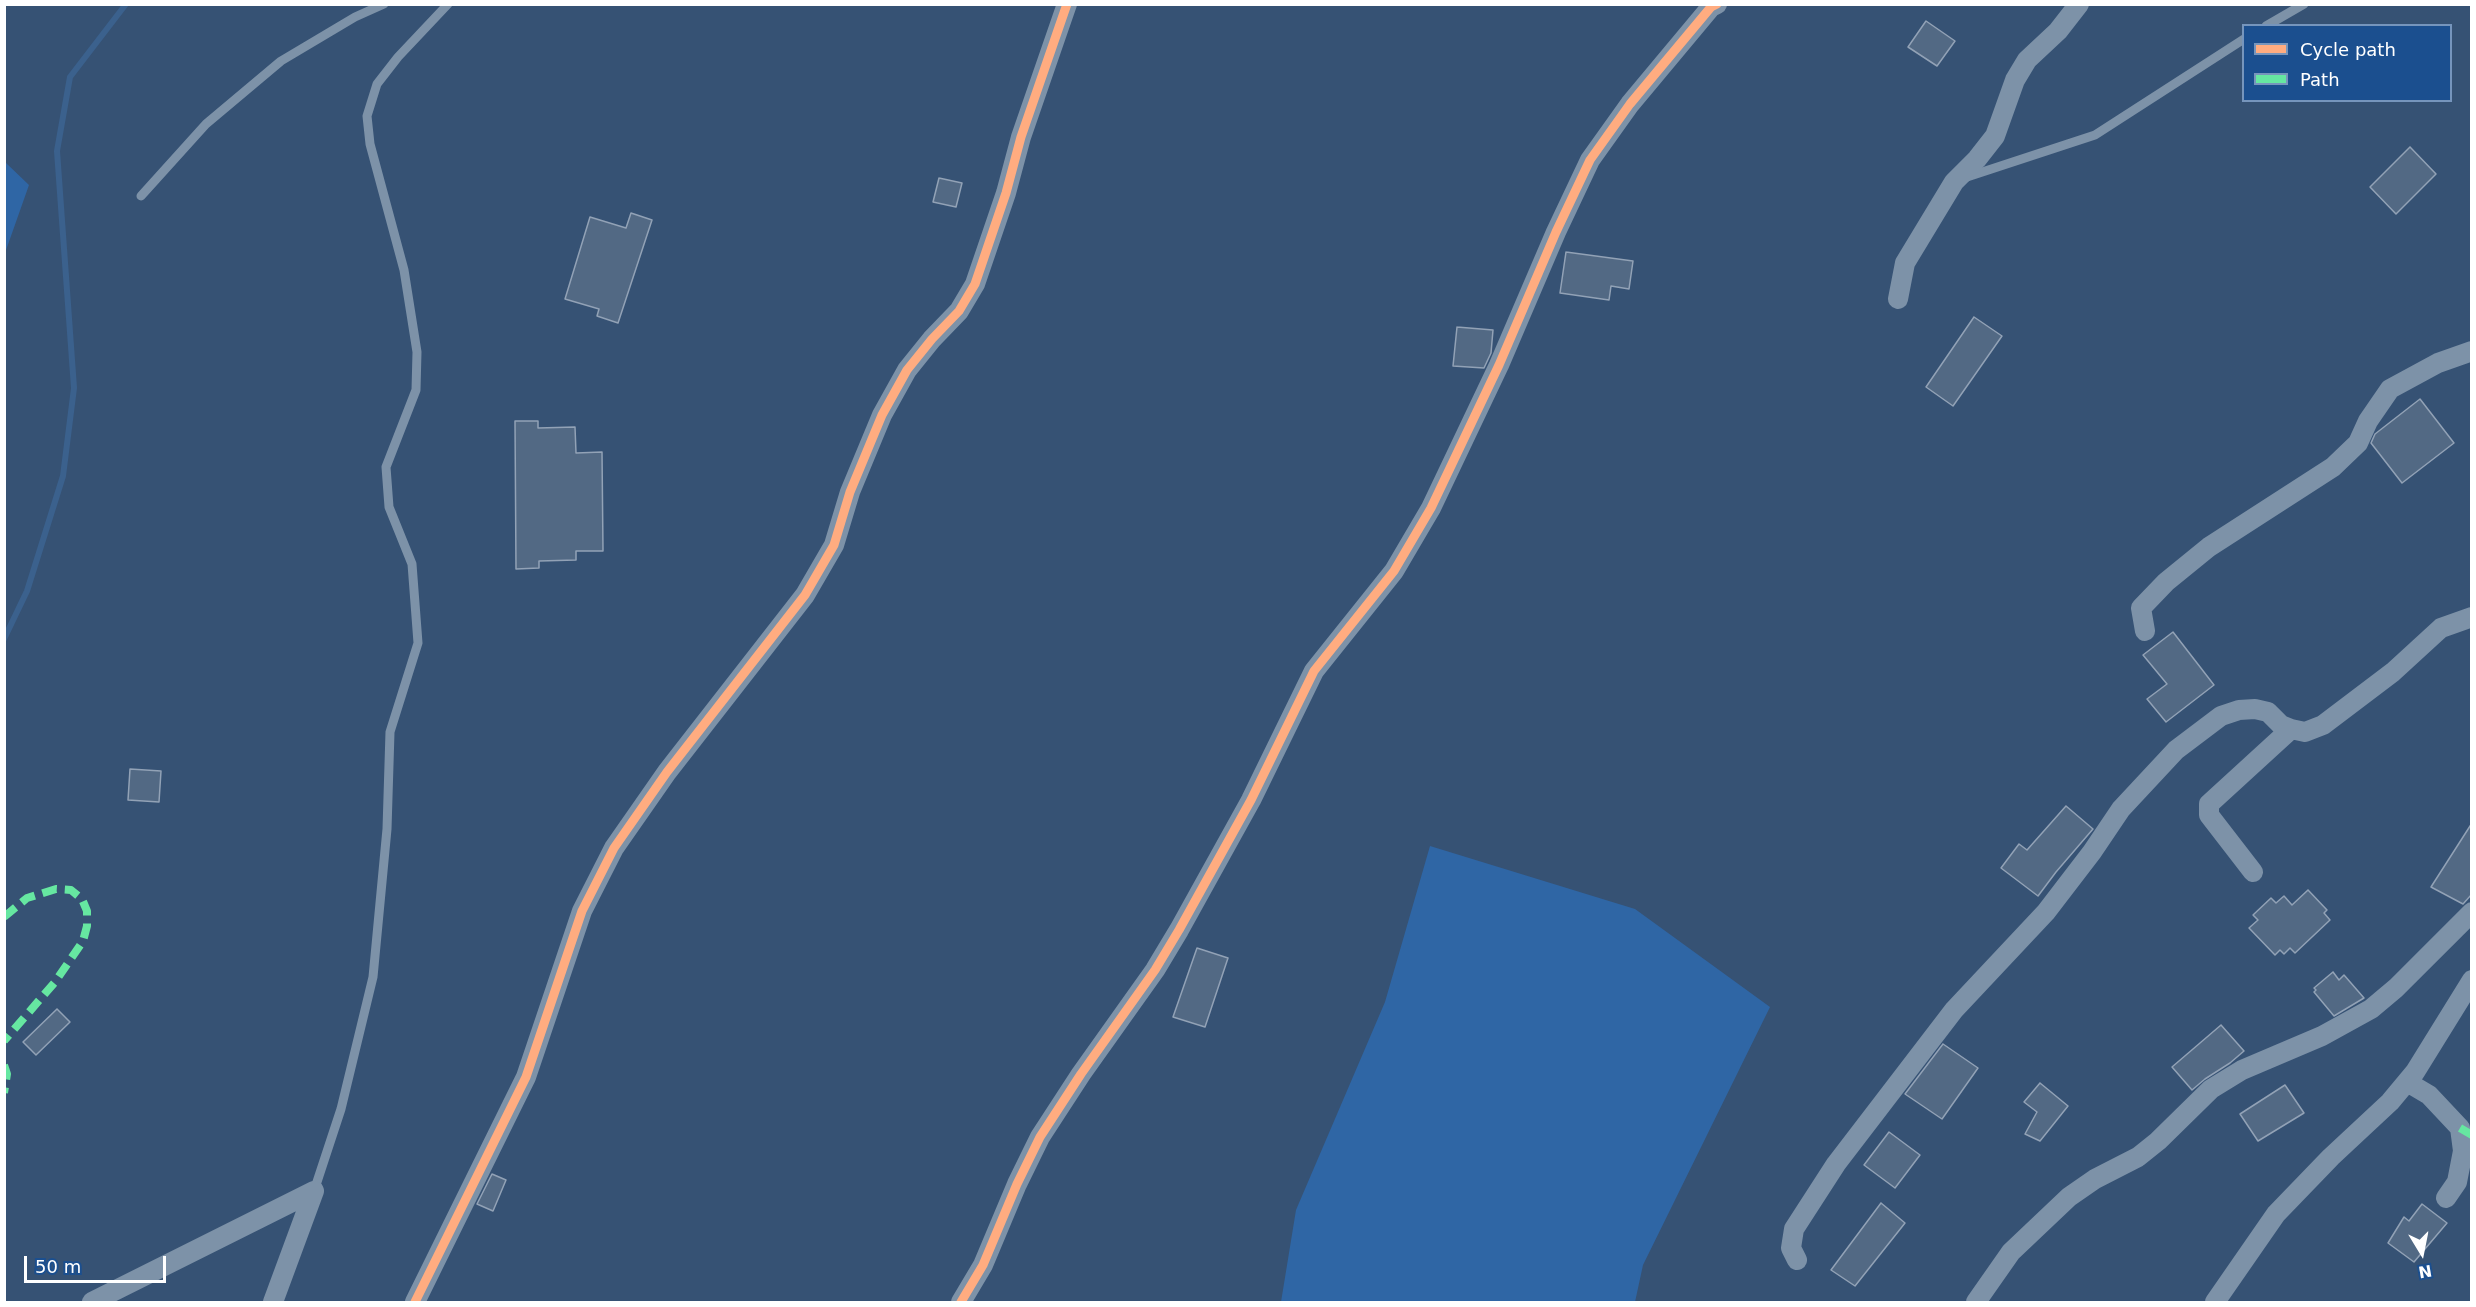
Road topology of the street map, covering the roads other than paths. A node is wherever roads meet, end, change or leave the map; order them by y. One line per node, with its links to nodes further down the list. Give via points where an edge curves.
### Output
1 (384, 4): 10 (lane, via 281,61 206,124)
2 (448, 4): 20 (lane, via 377,84 367,116 370,144 404,270 417,352 416,390 386,467 389,507 412,564 418,643 390,732 387,829 373,977 341,1110)
3 (1066, 4): 25 (street, via 975,284 959,311 907,370 882,415 850,492 834,545 805,595 667,772 614,848 582,911 526,1077)
4 (1717, 4): 26 (street, via 1630,104 1590,160 1500,365 1431,508 1394,571 1314,671 1251,800 1173,940 1040,1137 983,1265)
5 (2079, 4): 9 (street, via 2027,60 2015,80 1995,136)
6 (2304, 4): 7 (lane)
7 (2269, 24)
8 (2242, 40): 9 (lane, via 2095,135)
9 (1954, 182): 11 (street, via 1905,263)
10 (141, 196)
11 (1898, 300)
12 (2472, 351): 14 (street, via 2438,363 2390,389 2368,420 2358,443 2333,467 2209,548 2166,582 2141,608)
13 (2472, 617): 15 (street, via 2441,628 2393,672 2323,725 2305,732)
14 (2145, 631)
15 (2291, 729): 16 (street, via 2209,804 2209,815); 22 (street, via 2268,712 2255,709 2221,716 2176,750 2121,809 2046,912 1953,1010 1836,1164 1794,1229 1791,1248)
16 (2253, 872)
17 (2472, 912): 27 (street, via 2371,1009 2219,1084 2138,1157 2069,1197 2011,1252)
18 (2472, 980): 19 (street)
19 (2407, 1082): 21 (street, via 2429,1095 2460,1128 2463,1151 2457,1182); 28 (street, via 2276,1214)
20 (314, 1191): 23 (street); 24 (street)
21 (2446, 1198)
22 (1797, 1260)
23 (92, 1302)
24 (273, 1302)
25 (414, 1302)
26 (961, 1302)
27 (1976, 1302)
28 (2215, 1302)

